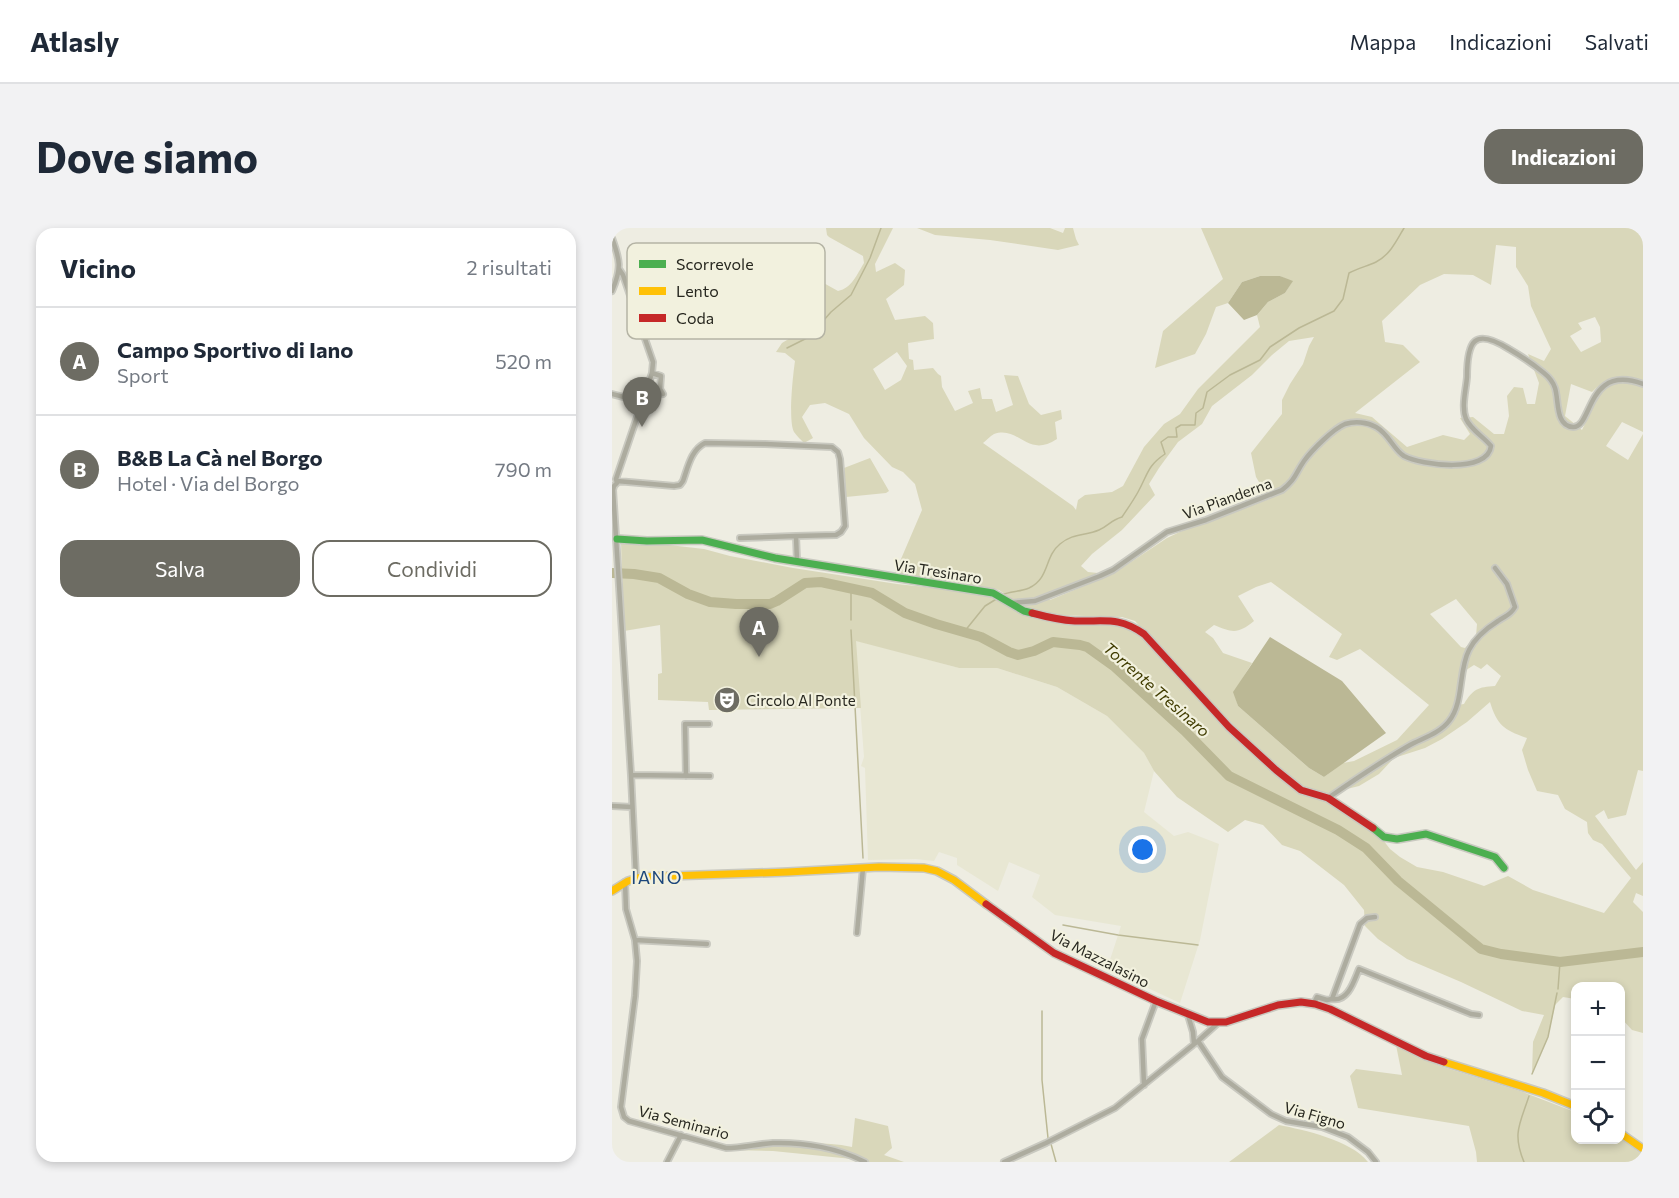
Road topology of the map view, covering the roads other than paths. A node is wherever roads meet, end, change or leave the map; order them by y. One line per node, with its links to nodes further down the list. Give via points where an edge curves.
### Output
1 (612, 238): 2 (street)
2 (619, 269): 3 (street); 4 (street)
3 (627, 285)
4 (612, 291)
5 (646, 339): 6 (street)
6 (652, 373): 9 (street, via 661,376); 10 (street)
7 (1643, 384): 17 (street, Via Pianderna, via 1619,379 1605,385 1581,423 1571,427 1560,417 1550,378 1497,342 1478,339 1468,354 1464,415 1491,446 1487,456 1455,466 1418,461 1401,454 1375,426 1353,422 1343,425 1309,456 1293,482 1282,490 1167,532 1100,576 1035,601)
8 (612, 394): 10 (street)
9 (663, 394)
10 (643, 402): 11 (street)
11 (614, 482): 12 (street, via 680,485 693,453 705,443 832,447 840,459 845,526 836,535); 14 (street)
12 (796, 536): 13 (street); 15 (street)
13 (740, 538)
14 (617, 539): 15 (main road, Via Tresinaro, via 702,540); 19 (street)
15 (797, 561): 17 (main road, Via Tresinaro, via 1000,596)
16 (1495, 568): 22 (street, via 1515,607 1468,650 1457,706 1449,722)
17 (1009, 603): 22 (main road, Via Tresinaro, via 1053,619 1131,625 1268,763 1301,790)
18 (709, 724): 20 (street, via 685,724)
19 (631, 775): 20 (street); 24 (street)
20 (686, 776): 21 (street)
21 (710, 776)
22 (1328, 798): 26 (main road, Via Tresinaro, via 1384,837 1426,834 1495,857)
23 (612, 806): 24 (street)
24 (632, 807): 27 (street)
25 (863, 868): 27 (main road, Via Mazzalasino); 31 (street); 35 (main road, Via Mazzalasino, via 938,871 1048,949)
26 (1504, 868)
27 (636, 878): 28 (main road, Via Mazzalasino)
28 (625, 882): 29 (main road, Via Mazzalasino); 32 (street, Via Seminario, via 626,909)
29 (612, 891)
30 (1375, 917): 34 (street, via 1360,924)
31 (857, 933)
32 (636, 940): 33 (street); 43 (street, Via Seminario, via 636,986 622,1111 629,1121)
33 (707, 944)
34 (1332, 999): 36 (street, via 1317,997); 37 (street, via 1343,997 1359,969)
35 (1156, 1001): 38 (main road, Via Mazzalasino); 41 (street, via 1142,1039)
36 (1314, 1003): 39 (main road, Via Mazzalasino, via 1286,1003); 42 (main road, Via Mazzalasino, via 1426,1056)
37 (1479, 1014)
38 (1188, 1015): 39 (main road, Via Mazzalasino); 40 (street)
39 (1218, 1023): 40 (street)
40 (1196, 1043): 41 (street); 49 (street, Via Figno, via 1222,1077 1271,1114 1348,1137)
41 (1144, 1085): 48 (street, via 1105,1113)
42 (1571, 1104)
43 (681, 1135): 46 (street, Via Seminario, via 726,1148 775,1143 811,1146); 47 (street)
44 (1625, 1136): 45 (main road)
45 (1643, 1149)
46 (862, 1161)
47 (667, 1162)
48 (1004, 1162)
49 (1376, 1162)

